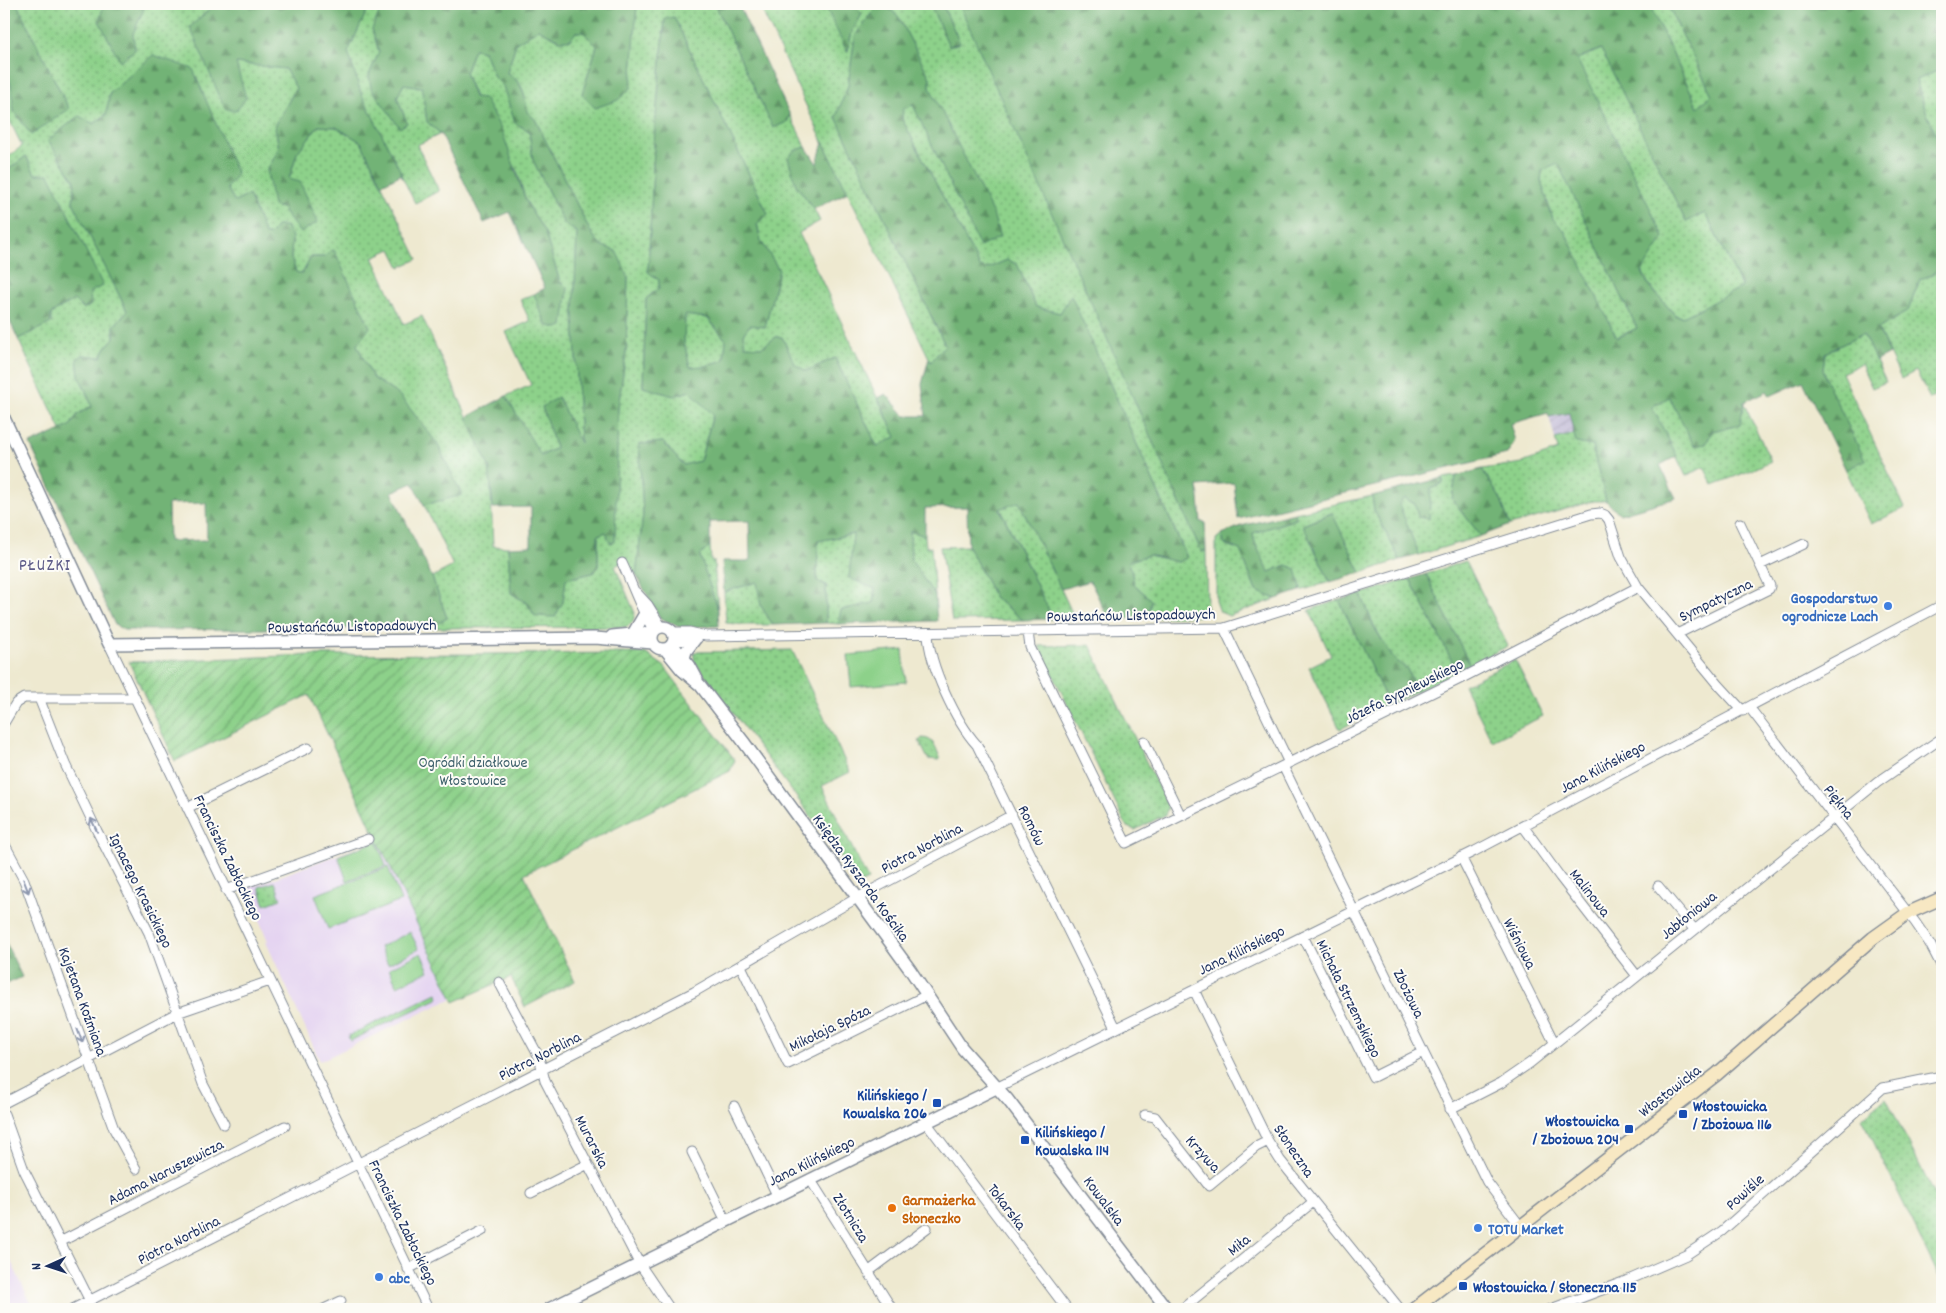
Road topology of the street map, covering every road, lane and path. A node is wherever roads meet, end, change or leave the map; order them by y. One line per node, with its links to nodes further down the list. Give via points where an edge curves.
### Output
1 (4, 418): 20 (street, Franciszka Zabłockiego)
2 (1600, 513): 7 (street, Piękna, via 1609,520 1621,557); 11 (street, Powstańców Listopadowych, via 1534,530)
3 (1740, 524): 6 (street, Sympatyczna)
4 (1804, 544): 6 (street, Sympatyczna)
5 (622, 563): 8 (street)
6 (1760, 565): 16 (street, Sympatyczna, via 1769,589)
7 (1638, 588): 16 (street, Piękna); 30 (street, Józefa Sypniewskiego)
8 (635, 590): 10 (street); 14 (street, via 648,604)
9 (1942, 605): 25 (street, Jana Kilińskiego)
10 (644, 615): 12 (street); 14 (street)
11 (1224, 628): 13 (street, Powstańców Listopadowych); 30 (street, Zbożowa)
12 (634, 632): 14 (street, Powstańców Listopadowych); 18 (street, Powstańców Listopadowych)
13 (1028, 632): 15 (street, Powstańców Listopadowych); 33 (street, Józefa Sypniewskiego, via 1030,647 1126,843)
14 (655, 633): 18 (street, Powstańców Listopadowych); 19 (street, via 670,628); 19 (street, via 656,647)
15 (928, 634): 17 (street, Powstańców Listopadowych); 32 (street, Romów, via 931,656 956,714 977,745)
16 (1677, 634): 25 (street, Piękna)
17 (701, 637): 19 (street, Powstańców Listopadowych); 21 (street, via 686,650)
18 (595, 638): 20 (street, Powstańców Listopadowych)
19 (671, 641): 21 (street, Księdza Ryszarda Kościka); 22 (street, Księdza Ryszarda Kościka, via 682,670)
20 (109, 644): 24 (street, Franciszka Zabłockiego)
21 (684, 658): 22 (street, Księdza Ryszarda Kościka)
22 (700, 686): 41 (street, Księdza Ryszarda Kościka)
23 (39, 698): 24 (street); 26 (street, via 20,700); 54 (street, Ignacego Krasickiego, one-way to 23, via 149,933 77,789)
24 (133, 698): 31 (street, Franciszka Zabłockiego)
25 (1746, 709): 34 (street, Piękna); 35 (street, Jana Kilińskiego)
26 (4, 723)
27 (1942, 738): 34 (street, Jabłoniowa)
28 (1144, 741): 33 (street)
29 (308, 748): 31 (street)
30 (1286, 764): 33 (street, Józefa Sypniewskiego); 43 (street, Zbożowa)
31 (187, 808): 40 (street, Franciszka Zabłockiego)
32 (1012, 815): 41 (street, Piotra Norblina); 55 (street, Romów)
33 (1181, 816)
34 (1833, 817): 44 (street, Piękna); 45 (street, Jabłoniowa)
35 (1523, 826): 38 (street, Jana Kilińskiego); 49 (street, Malinowa)
36 (368, 839): 40 (street)
37 (4, 842): 58 (street, Kajetana Koźmiana, one-way to 58, via 24,880)
38 (1462, 858): 43 (street, Jana Kilińskiego); 56 (street, Wiśniowa)
39 (1658, 886): 45 (street)
40 (226, 890): 50 (street, Franciszka Zabłockiego)
41 (856, 898): 47 (street, Piotra Norblina); 53 (street, Księdza Ryszarda Kościka)
42 (1942, 898): 44 (main road, Włostowicka)
43 (1354, 911): 46 (street, Jana Kilińskiego); 57 (street, Zbożowa)
44 (1908, 914): 48 (street); 80 (main road, Włostowicka, via 1873,938 1717,1074)
45 (1694, 929): 49 (street, Jabłoniowa)
46 (1303, 936): 52 (street, Jana Kilińskiego); 57 (street, Michała Strzemskiego, via 1373,1077)
47 (740, 966): 53 (street, Mikołaja Spóza, via 788,1064); 59 (street, Piotra Norblina)
48 (1942, 967)
49 (1637, 976): 56 (street, Jabłoniowa)
50 (270, 981): 54 (street); 72 (street, Franciszka Zabłockiego)
51 (499, 982): 59 (street, Murarska, via 539,1057)
52 (1194, 990): 55 (street, Jana Kilińskiego); 70 (street, Słoneczna)
53 (927, 995): 61 (street, Księdza Ryszarda Kościka, via 962,1048)
54 (177, 1013): 58 (street); 68 (street, Ignacego Krasickiego, via 203,1084)
55 (1116, 1028): 61 (street, Jana Kilińskiego)
56 (1554, 1042): 64 (street, Jabłoniowa, via 1501,1083)
57 (1422, 1052): 64 (street, Zbożowa)
58 (88, 1058): 62 (street); 74 (street, Kajetana Koźmiana, via 114,1129)
59 (542, 1070): 72 (street, Piotra Norblina); 73 (street, Murarska)
60 (1942, 1076): 100 (street, Powiśle, via 1883,1088 1722,1231 1686,1255)
61 (996, 1088): 67 (street, Jana Kilińskiego); 89 (street, Kowalska)
62 (4, 1103)
63 (734, 1106): 77 (street)
64 (1450, 1108): 80 (street, Zbożowa, via 1487,1182)
65 (4, 1114): 83 (street, via 24,1170)
66 (1145, 1115): 70 (street, Krzywa, via 1155,1117 1209,1186 1256,1147)
67 (926, 1122): 75 (street, Jana Kilińskiego); 96 (street, Tokarska)
68 (224, 1124)
69 (285, 1126): 83 (street, Adama Naruszewicza)
70 (1268, 1141): 78 (street, Słoneczna)
71 (692, 1152): 79 (street)
72 (357, 1164): 85 (street, Franciszka Zabłockiego); 87 (street, Piotra Norblina)
73 (588, 1164): 76 (street); 84 (street, Murarska)
74 (136, 1169)
75 (810, 1179): 77 (street, Jana Kilińskiego); 86 (street, Złotnicza)
76 (531, 1194)
77 (777, 1195): 79 (street, Jana Kilińskiego)
78 (1313, 1202): 97 (street, Miła); 98 (street, Słoneczna)
79 (726, 1220): 84 (street, Jana Kilińskiego)
80 (1521, 1227): 99 (main road, Włostowicka)
81 (927, 1228): 86 (street)
82 (482, 1231): 85 (street)
83 (60, 1242): 87 (street)
84 (639, 1263): 93 (street, Jana Kilińskiego); 94 (street, Murarska)
85 (408, 1269): 92 (street, Franciszka Zabłockiego)
86 (868, 1272): 95 (street, Złotnicza)
87 (90, 1301): 90 (street, Piotra Norblina)
88 (340, 1301): 91 (street)
89 (1165, 1308)
90 (73, 1309)
91 (324, 1309)
92 (428, 1309)
93 (549, 1309)
94 (670, 1309)
95 (892, 1309)
96 (1067, 1309)
97 (1182, 1309)
98 (1400, 1309)
99 (1414, 1309)
100 (1551, 1309)

